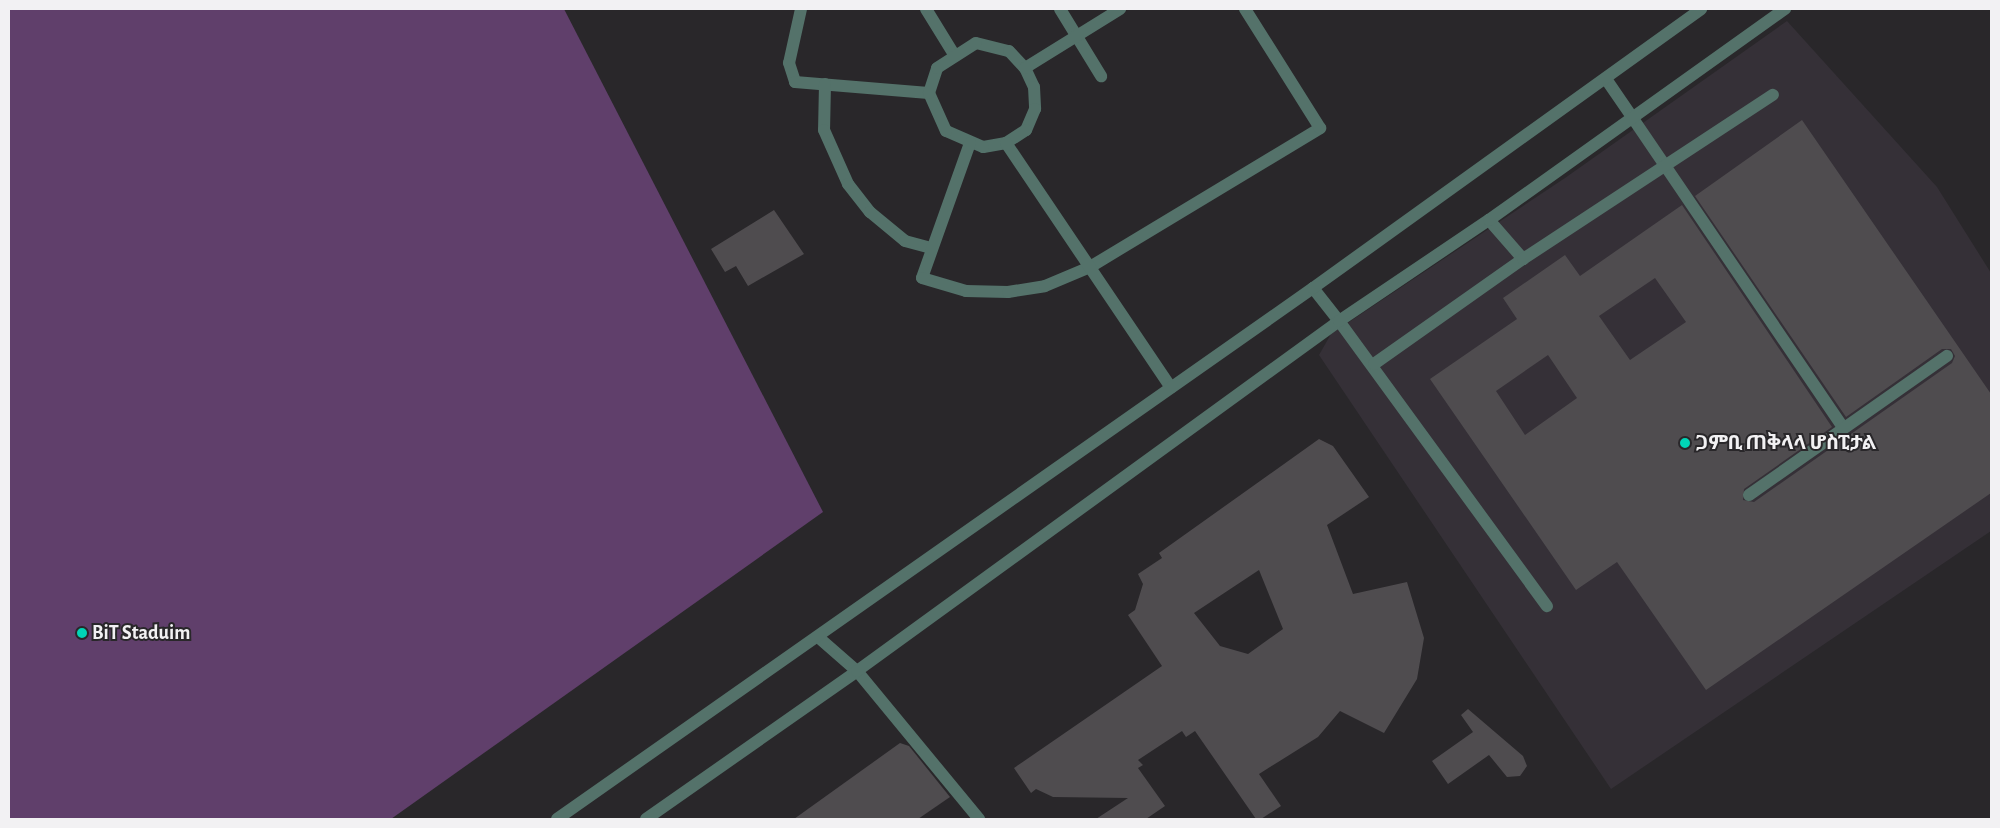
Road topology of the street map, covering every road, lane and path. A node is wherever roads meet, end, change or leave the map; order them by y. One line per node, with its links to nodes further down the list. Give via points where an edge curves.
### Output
1 (801, 9): 13 (street, via 789,63 795,82)
2 (926, 9): 9 (street)
3 (1060, 9): 8 (street)
4 (1120, 9): 8 (street)
5 (1245, 9): 23 (street, via 1320,128)
6 (1701, 9): 12 (street)
7 (1785, 9): 16 (street)
8 (1077, 36): 10 (street); 11 (street)
9 (955, 56): 10 (street, via 976,43 1009,50); 14 (street, via 937,68)
10 (1025, 68): 18 (street, via 1034,87 1035,109 1026,130)
11 (1102, 76)
12 (1606, 78): 16 (street); 24 (street)
13 (825, 84): 14 (street); 21 (street, via 824,130 848,184 870,212 905,241)
14 (929, 94): 17 (street, via 946,131)
15 (1773, 95): 19 (street)
16 (1632, 116): 19 (street); 20 (street)
17 (970, 143): 18 (street, via 983,147); 21 (street)
18 (1006, 143): 23 (street)
19 (1666, 164): 22 (street); 29 (street)
20 (1488, 220): 22 (street); 25 (street)
21 (932, 248): 23 (street, via 922,278 966,291 1008,292 1045,286)
22 (1523, 259): 27 (street)
23 (1090, 267): 28 (street)
24 (1313, 288): 25 (street); 28 (street)
25 (1339, 321): 27 (street); 33 (street)
26 (1947, 356): 29 (street)
27 (1374, 364): 31 (street)
28 (1170, 388): 32 (street)
29 (1843, 428): 30 (street)
30 (1750, 495)
31 (1547, 606)
32 (818, 637): 33 (street); 34 (street)
33 (857, 671): 35 (street); 36 (street)
34 (557, 819)
35 (646, 819)
36 (979, 819)

